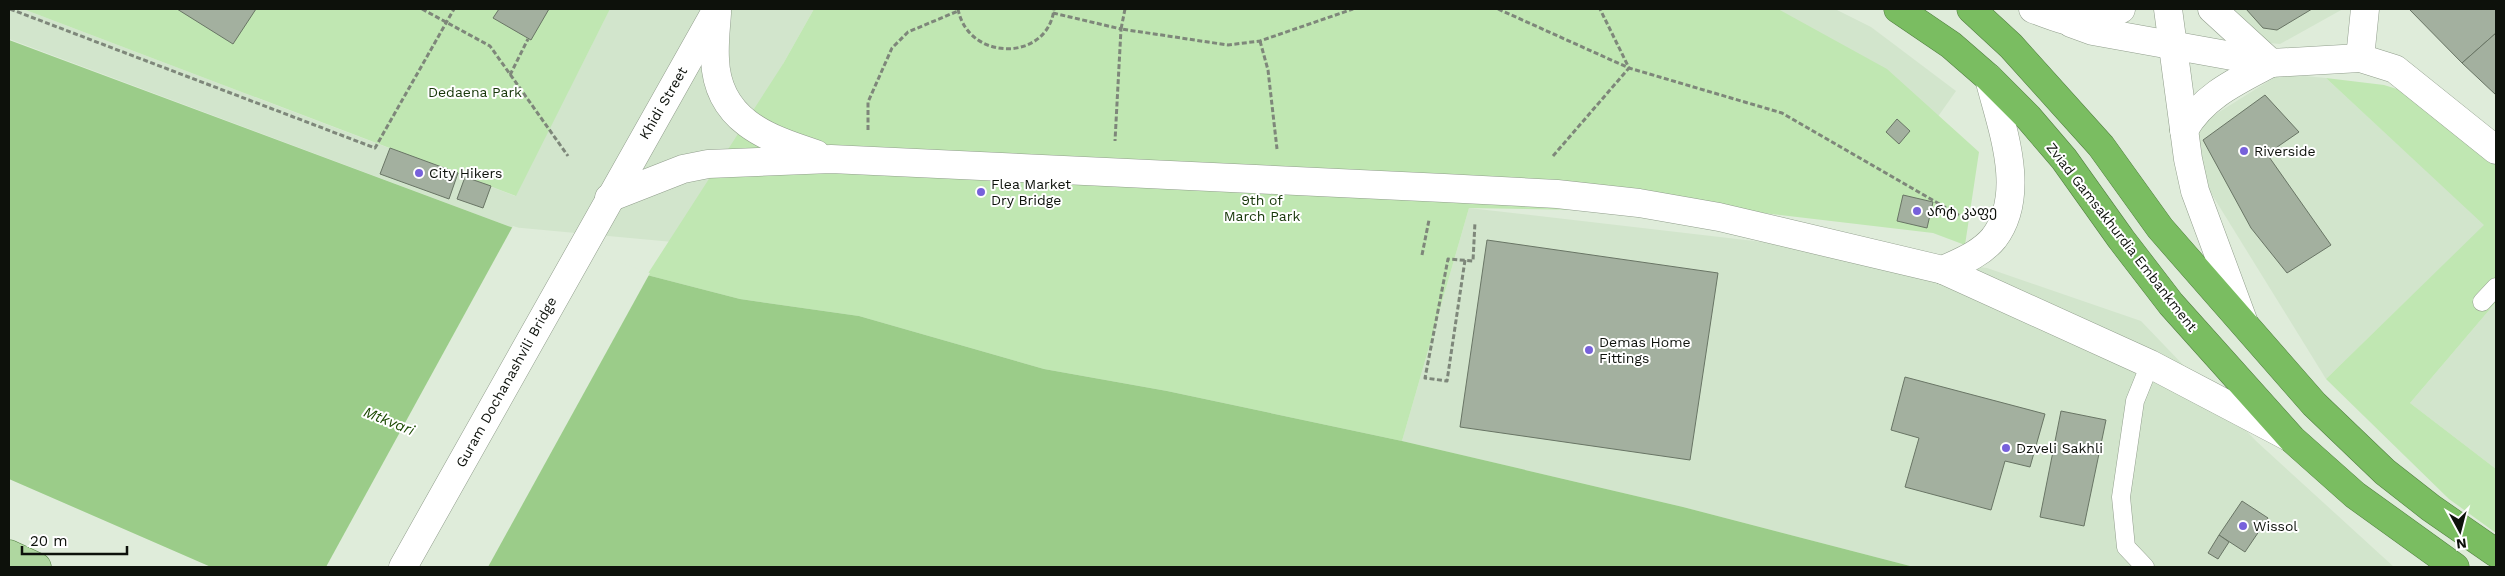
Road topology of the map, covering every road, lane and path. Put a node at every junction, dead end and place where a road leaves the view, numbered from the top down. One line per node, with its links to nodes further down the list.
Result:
1 (10, 9): 18 (path)
2 (422, 9): 18 (path)
3 (454, 9): 18 (path)
4 (717, 9): 36 (street); 37 (street, Khidi Street)
5 (1125, 9): 20 (path)
6 (1353, 9): 22 (path)
7 (1498, 9): 26 (path)
8 (1600, 9): 26 (path)
9 (1898, 9): 28 (highway, Zviad Gamsakhurdia Embankment)
10 (1971, 9): 46 (highway)
11 (2033, 9): 19 (street)
12 (2121, 9): 19 (street)
13 (2168, 9): 23 (street)
14 (2212, 9): 25 (street)
15 (2366, 9): 24 (street)
16 (958, 10): 17 (path); 30 (path)
17 (1053, 11): 20 (path)
18 (446, 22): 27 (path)
19 (2071, 23): 23 (street)
20 (1121, 29): 22 (path); 31 (path)
21 (528, 38): 27 (path)
22 (1260, 41): 32 (path)
23 (2174, 47): 25 (street); 29 (street)
24 (2360, 58): 25 (street); 33 (street)
25 (2271, 64): 29 (street)
26 (1630, 68): 35 (path); 40 (path)
27 (510, 75): 34 (path)
28 (1989, 78): 43 (street); 48 (highway, Zviad Gamsakhurdia Embankment)
29 (2184, 130): 46 (street)
30 (867, 135)
31 (1115, 142)
32 (1277, 150)
33 (2496, 150)
34 (568, 156)
35 (1553, 156)
36 (831, 159): 37 (street); 43 (street)
37 (610, 198): 52 (street, Guram Dochanashvili Bridge)
38 (1475, 219): 42 (path)
39 (1429, 220): 41 (path)
40 (1968, 221)
41 (1422, 255)
42 (1465, 260): 42 (path)
43 (1942, 270): 47 (street)
44 (2496, 288): 45 (lane)
45 (2482, 302)
46 (2245, 324): 49 (highway)
47 (2150, 364): 48 (street); 53 (lane)
48 (2292, 439): 54 (highway, Zviad Gamsakhurdia Embankment)
49 (2496, 553)
50 (9, 554): 51 (main road)
51 (37, 567)
52 (403, 567)
53 (2145, 567)
54 (2455, 567)

